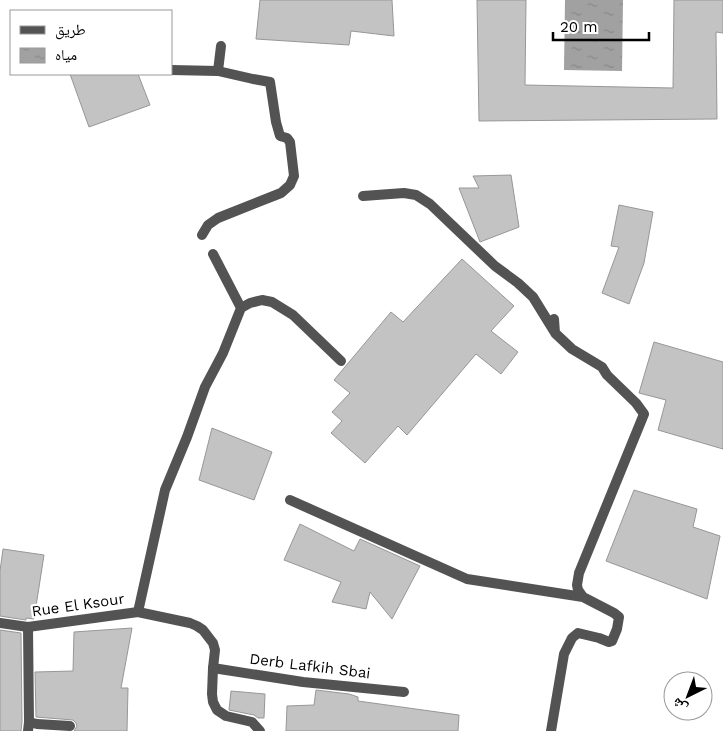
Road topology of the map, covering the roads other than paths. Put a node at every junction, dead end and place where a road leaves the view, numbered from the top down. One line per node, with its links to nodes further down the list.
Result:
1 (220, 46): 3 (street)
2 (172, 70): 3 (street)
3 (218, 71): 5 (street)
4 (363, 196): 9 (street)
5 (202, 235)
6 (213, 254): 7 (street)
7 (241, 308): 10 (street); 13 (street)
8 (554, 319): 9 (street)
9 (555, 333): 12 (street)
10 (341, 361)
11 (290, 500): 12 (street)
12 (582, 597): 21 (street)
13 (138, 612): 15 (street, Rue El Ksour); 16 (street, Rue El Ksour)
14 (0, 623): 15 (street, Rue El Ksour)
15 (28, 627): 19 (street)
16 (213, 668): 17 (street, Derb Lafkih Sbai); 20 (street, Rue El Ksour)
17 (404, 692)
18 (70, 726): 19 (street)
19 (28, 727)
20 (260, 731)
21 (551, 731)

